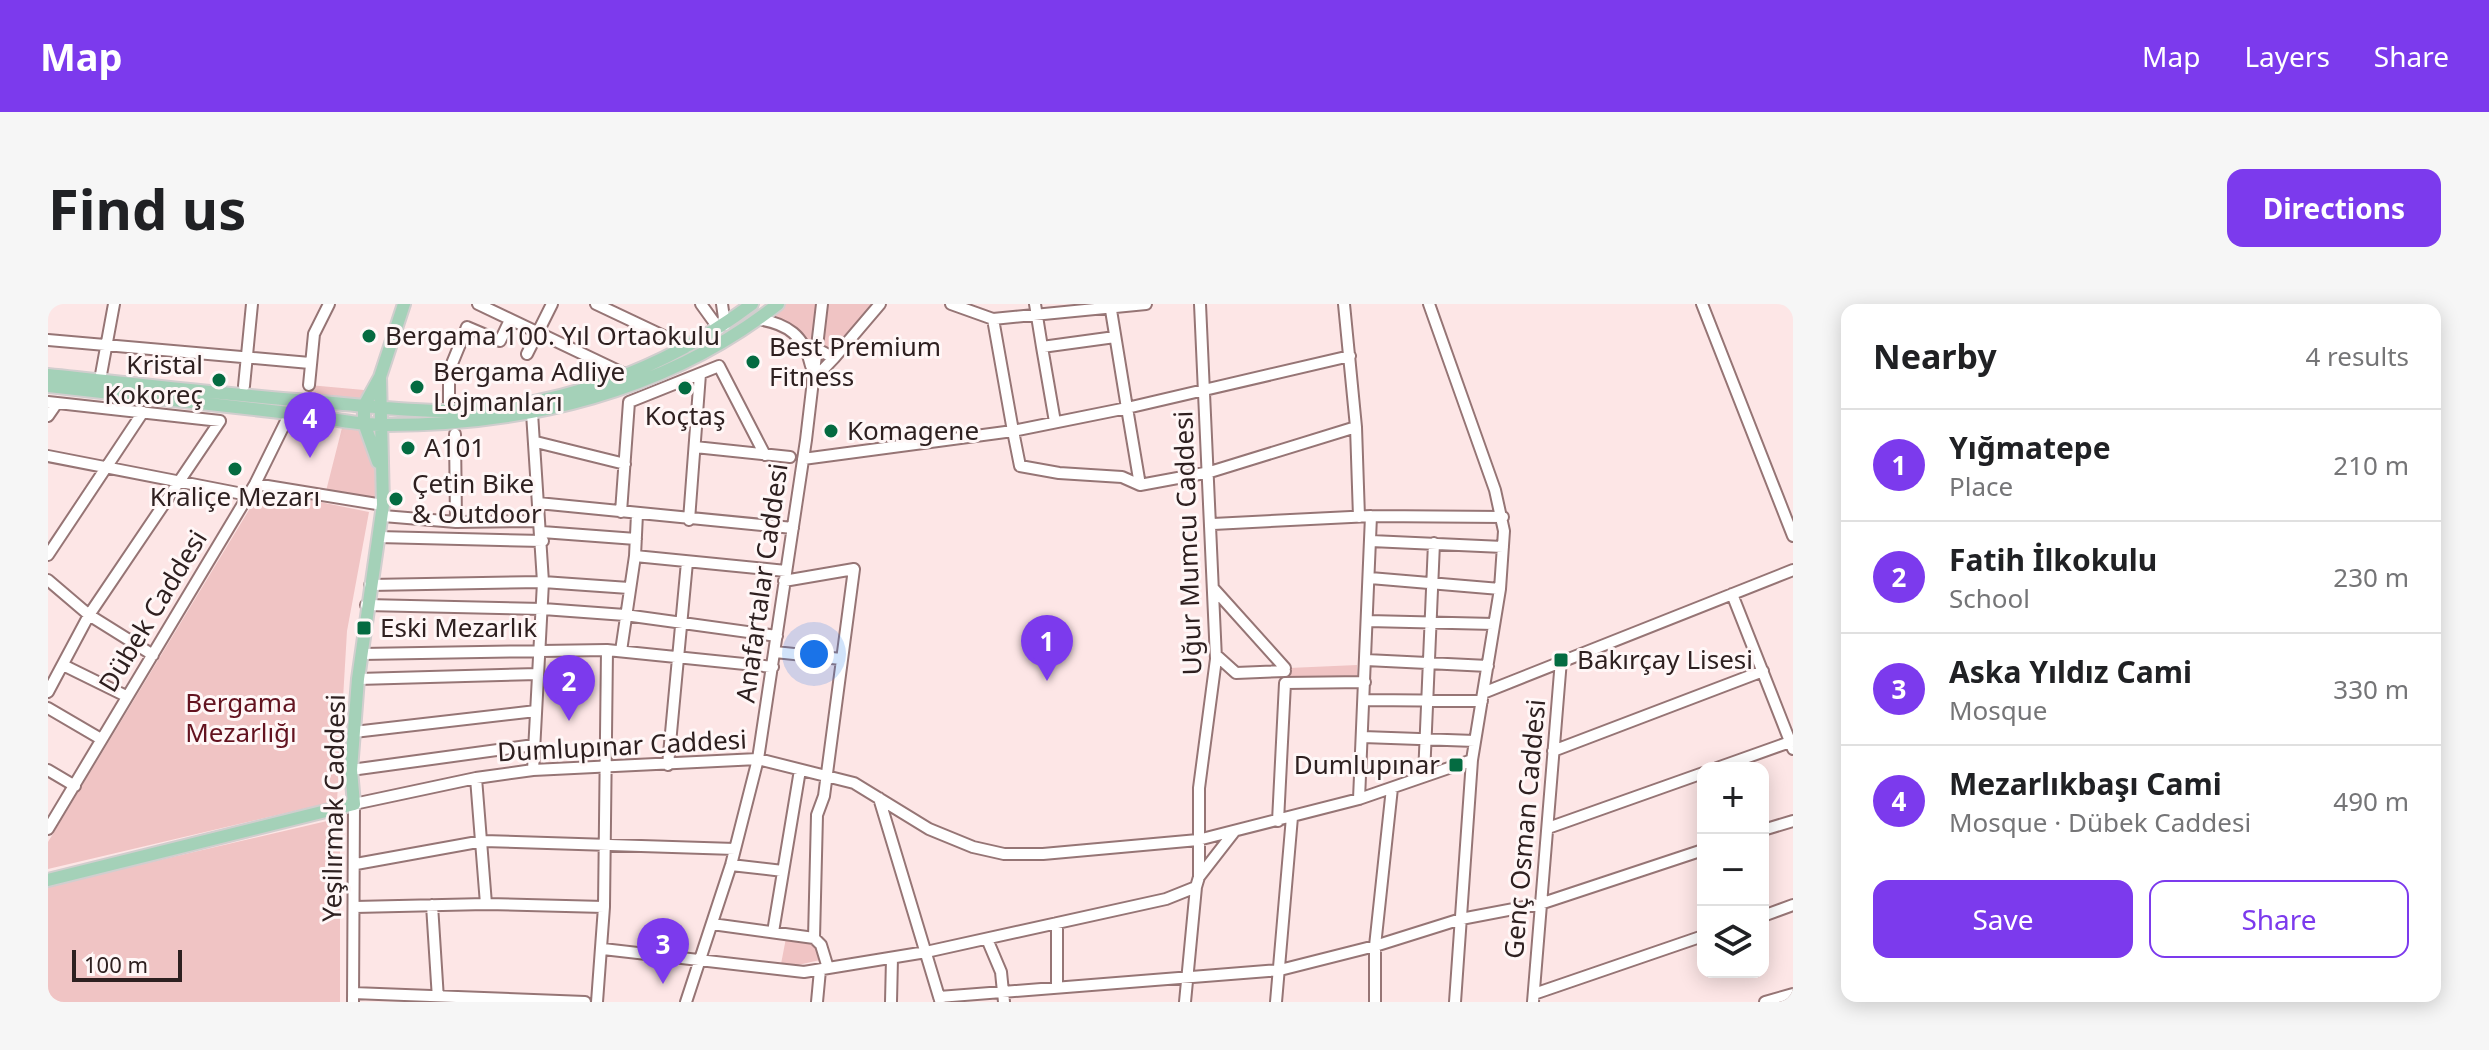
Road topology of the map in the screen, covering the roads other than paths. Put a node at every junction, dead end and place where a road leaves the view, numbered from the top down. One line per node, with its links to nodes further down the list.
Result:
1 (114, 304): 29 (street)
2 (252, 304): 35 (street)
3 (329, 304): 37 (street)
4 (478, 304): 24 (street)
5 (552, 304): 26 (street)
6 (596, 304): 30 (street)
7 (701, 304): 25 (street)
8 (722, 304): 25 (street)
9 (752, 304): 25 (main road)
10 (778, 304): 22 (main road)
11 (822, 304): 32 (street, Anafartalar Caddesi)
12 (880, 304): 36 (street)
13 (951, 304): 23 (street)
14 (1146, 304): 20 (street)
15 (1200, 304): 47 (street, Uğur Mumcu Caddesi)
16 (1344, 304): 34 (street)
17 (1429, 304): 83 (street)
18 (1702, 304): 89 (street)
19 (405, 305): 41 (main road)
20 (1110, 306): 21 (street); 27 (street)
21 (1035, 309): 23 (street); 31 (street)
22 (757, 319): 43 (street); 55 (main road)
23 (993, 319): 61 (street)
24 (510, 320): 26 (street); 49 (street)
25 (722, 327): 30 (main road)
26 (536, 334): 33 (street); 40 (street)
27 (1115, 337): 31 (street); 52 (street)
28 (48, 340): 29 (street)
29 (107, 346): 35 (street); 42 (street)
30 (687, 347): 40 (main road)
31 (1042, 347): 57 (street)
32 (817, 349): 36 (street); 43 (street, Anafartalar Caddesi)
33 (527, 354)
34 (1350, 356): 47 (street); 60 (street)
35 (246, 357): 37 (street); 46 (street)
36 (834, 358): 43 (street)
37 (310, 363): 44 (street)
38 (700, 374): 64 (street); 65 (street); 69 (street)
39 (48, 375): 42 (main road)
40 (627, 375): 51 (main road)
41 (380, 377): 50 (main road); 51 (main road, Yeşilırmak Caddesi)
42 (100, 380): 50 (main road)
43 (813, 380): 68 (street, Anafartalar Caddesi)
44 (309, 385)
45 (48, 386): 54 (main road)
46 (244, 386)
47 (1206, 393): 52 (street); 72 (street, Uğur Mumcu Caddesi)
48 (53, 402): 53 (street); 56 (street)
49 (449, 403)
50 (364, 406): 51 (main road); 58 (main road, Yeşilırmak Caddesi)
51 (382, 407): 59 (main road, Yeşilırmak Caddesi)
52 (1127, 408): 57 (street); 75 (street)
53 (143, 412): 70 (street); 73 (street)
54 (290, 413): 58 (main road); 74 (street, Dübek Caddesi)
55 (532, 413): 59 (main road); 63 (street)
56 (48, 416)
57 (1055, 422): 61 (street)
58 (364, 423): 59 (main road); 71 (main road, Yeşilırmak Caddesi)
59 (382, 425): 71 (main road, Yeşilırmak Caddesi)
60 (1356, 427): 72 (street); 82 (street)
61 (1013, 431): 68 (street); 75 (street)
62 (455, 434): 85 (street)
63 (536, 442): 69 (street); 77 (street)
64 (695, 447): 65 (street); 84 (street)
65 (765, 455): 67 (street)
66 (48, 456): 70 (street)
67 (790, 457)
68 (803, 459): 87 (street, Anafartalar Caddesi)
69 (625, 464): 79 (street)
70 (105, 469): 73 (street); 95 (street)
71 (381, 472): 78 (main road, Yeşilırmak Caddesi)
72 (1210, 472): 75 (street); 86 (street, Uğur Mumcu Caddesi)
73 (179, 483): 76 (street); 111 (street)
74 (255, 484): 76 (street, Dübek Caddesi); 78 (street)
75 (1140, 485)
76 (248, 495): 123 (street, Dübek Caddesi)
77 (538, 503): 79 (street); 88 (street)
78 (383, 510): 85 (street); 90 (main road, Yeşilırmak Caddesi)
79 (621, 512): 80 (street)
80 (637, 514): 84 (street); 91 (street)
81 (1371, 516): 82 (street); 83 (street); 92 (street)
82 (1359, 517): 86 (street)
83 (1503, 517): 94 (street)
84 (689, 520): 87 (street)
85 (456, 522): 88 (street)
86 (1213, 524): 106 (street, Uğur Mumcu Caddesi)
87 (793, 528): 99 (street, Anafartalar Caddesi)
88 (541, 531): 90 (street); 91 (street); 101 (street)
89 (1793, 536)
90 (378, 537): 104 (main road, Yeşilırmak Caddesi)
91 (636, 539): 96 (street)
92 (1371, 541): 93 (street); 100 (street)
93 (1434, 543): 94 (street); 102 (street)
94 (1503, 547): 107 (street)
95 (48, 555)
96 (635, 556): 97 (street); 105 (street)
97 (687, 562): 99 (street); 115 (street)
98 (1793, 570): 108 (street)
99 (785, 576): 117 (street, Anafartalar Caddesi); 126 (street)
100 (1370, 578): 102 (street); 113 (street)
101 (543, 582): 104 (street); 105 (street); 110 (street)
102 (1431, 583): 107 (street); 114 (street)
103 (49, 585): 111 (street)
104 (370, 585): 109 (main road, Yeşilırmak Caddesi)
105 (629, 588): 112 (street)
106 (1214, 589): 124 (street, Uğur Mumcu Caddesi); 133 (street)
107 (1500, 589): 116 (street)
108 (1732, 594): 128 (street); 134 (street)
109 (366, 605): 110 (street); 122 (main road, Yeşilırmak Caddesi)
110 (543, 609): 112 (street); 119 (street)
111 (89, 615): 123 (street); 130 (street)
112 (625, 615): 115 (street); 120 (street)
113 (1368, 621): 114 (street); 127 (street)
114 (1430, 623): 116 (street); 129 (street)
115 (681, 624): 117 (street); 125 (street)
116 (1494, 624): 131 (street)
117 (777, 636): 121 (street, Anafartalar Caddesi)
118 (607, 650): 119 (street); 120 (street); 158 (street)
119 (539, 651): 122 (street); 135 (street)
120 (621, 651): 125 (street)
121 (775, 652): 126 (street); 132 (street, Anafartalar Caddesi)
122 (362, 654): 136 (main road, Yeşilırmak Caddesi)
123 (153, 655): 140 (street, Dübek Caddesi)
124 (1216, 655): 133 (street); 180 (street, Uğur Mumcu Caddesi)
125 (677, 657): 132 (street); 157 (street)
126 (841, 659): 164 (street)
127 (1366, 660): 129 (street); 137 (street)
128 (1561, 660): 141 (street); 153 (street, Genç Osman Caddesi)
129 (1428, 661): 131 (street); 143 (street)
130 (63, 665): 139 (street); 140 (street)
131 (1488, 666): 141 (street)
132 (773, 667): 154 (street, Anafartalar Caddesi)
133 (1285, 668): 138 (street)
134 (1763, 671): 152 (street); 153 (street)
135 (538, 674): 136 (street); 145 (street)
136 (358, 679): 146 (main road, Yeşilırmak Caddesi)
137 (1365, 682): 138 (street); 142 (street)
138 (1285, 683): 174 (street)
139 (48, 692)
140 (126, 696): 148 (street, Dübek Caddesi)
141 (1482, 697): 143 (street); 150 (street)
142 (1364, 700): 143 (street); 147 (street)
143 (1428, 701): 149 (street)
144 (48, 708): 148 (street)
145 (536, 711): 146 (street); 151 (street)
146 (354, 732): 160 (main road, Yeşilırmak Caddesi)
147 (1363, 737): 149 (street); 170 (street)
148 (101, 739): 167 (street, Dübek Caddesi)
149 (1427, 739): 150 (street); 165 (street)
150 (1475, 741): 155 (street)
151 (534, 745): 160 (street); 161 (street)
152 (1792, 746): 156 (street)
153 (1553, 751): 176 (street, Genç Osman Caddesi)
154 (758, 759): 157 (street, Dumlupınar Caddesi); 162 (street, Dumlupınar Caddesi); 183 (street, Anafartalar Caddesi)
155 (1472, 760): 165 (street); 197 (street)
156 (1737, 762)
157 (668, 765): 158 (street, Dumlupınar Caddesi)
158 (604, 766): 161 (street, Dumlupınar Caddesi); 182 (street)
159 (48, 770): 167 (street)
160 (351, 770): 171 (main road, Yeşilırmak Caddesi)
161 (533, 770): 166 (street, Dumlupınar Caddesi)
162 (800, 770): 164 (street, Dumlupınar Caddesi); 187 (street)
163 (1697, 775): 176 (street)
164 (827, 776): 169 (street, Dumlupınar Caddesi); 201 (street)
165 (1424, 776): 168 (street)
166 (476, 778): 171 (street, Dumlupınar Caddesi); 181 (street)
167 (75, 786): 172 (street, Dübek Caddesi)
168 (1392, 788): 170 (street); 204 (street)
169 (879, 798): 180 (street, Dumlupınar Caddesi); 206 (street)
170 (1359, 799): 173 (street)
171 (354, 804): 185 (street, Yeşilırmak Caddesi); 188 (main road, Dumlupınar Caddesi)
172 (52, 812): 178 (street, Dübek Caddesi)
173 (1292, 817): 174 (street); 210 (street)
174 (1278, 821): 179 (street)
175 (1793, 821): 177 (street)
176 (1548, 828): 191 (street, Genç Osman Caddesi)
177 (1769, 828)
178 (48, 829)
179 (1236, 831): 180 (street, Dumlupınar Caddesi); 189 (street)
180 (1198, 840): 189 (street, Uğur Mumcu Caddesi)
181 (483, 841): 182 (street); 185 (street); 190 (street)
182 (605, 842): 183 (street); 195 (street)
183 (735, 849): 186 (street, Anafartalar Caddesi)
184 (1697, 852): 191 (street)
185 (356, 864): 194 (street, Yeşilırmak Caddesi)
186 (731, 865): 187 (street); 199 (street, Anafartalar Caddesi)
187 (783, 871): 200 (street)
188 (48, 880)
189 (1197, 882): 198 (street); 211 (street, Uğur Mumcu Caddesi)
190 (486, 904): 192 (street); 195 (street)
191 (1540, 904): 197 (street); 216 (street, Genç Osman Caddesi)
192 (432, 905): 194 (street); 217 (street)
193 (1793, 905): 196 (street)
194 (355, 907): 215 (street, Yeşilırmak Caddesi)
195 (604, 907): 205 (street)
196 (1769, 914)
197 (1461, 919): 204 (street); 227 (street)
198 (1057, 923): 203 (street); 212 (street)
199 (712, 924): 200 (street); 208 (street, Anafartalar Caddesi)
200 (773, 932): 201 (street)
201 (814, 938): 209 (street)
202 (1697, 938): 216 (street)
203 (987, 939): 206 (street); 214 (street)
204 (1375, 946): 210 (street); 226 (street)
205 (603, 949): 208 (street); 220 (street)
206 (926, 952): 207 (street); 218 (street)
207 (892, 958): 209 (street); 223 (street)
208 (700, 959): 209 (street); 221 (street, Anafartalar Caddesi)
209 (824, 969): 222 (street)
210 (1280, 970): 211 (street); 225 (street)
211 (1189, 976): 212 (street); 224 (street, Uğur Mumcu Caddesi)
212 (1057, 987): 214 (street)
213 (1793, 994): 228 (street)
214 (1003, 997): 218 (street)
215 (353, 998): 217 (street)
216 (1534, 998)
217 (438, 999): 219 (street)
218 (940, 999)
219 (585, 1002)
220 (597, 1002)
221 (686, 1002)
222 (817, 1002)
223 (891, 1002)
224 (1185, 1002)
225 (1276, 1002)
226 (1375, 1002)
227 (1455, 1002)
228 (1765, 1002)

